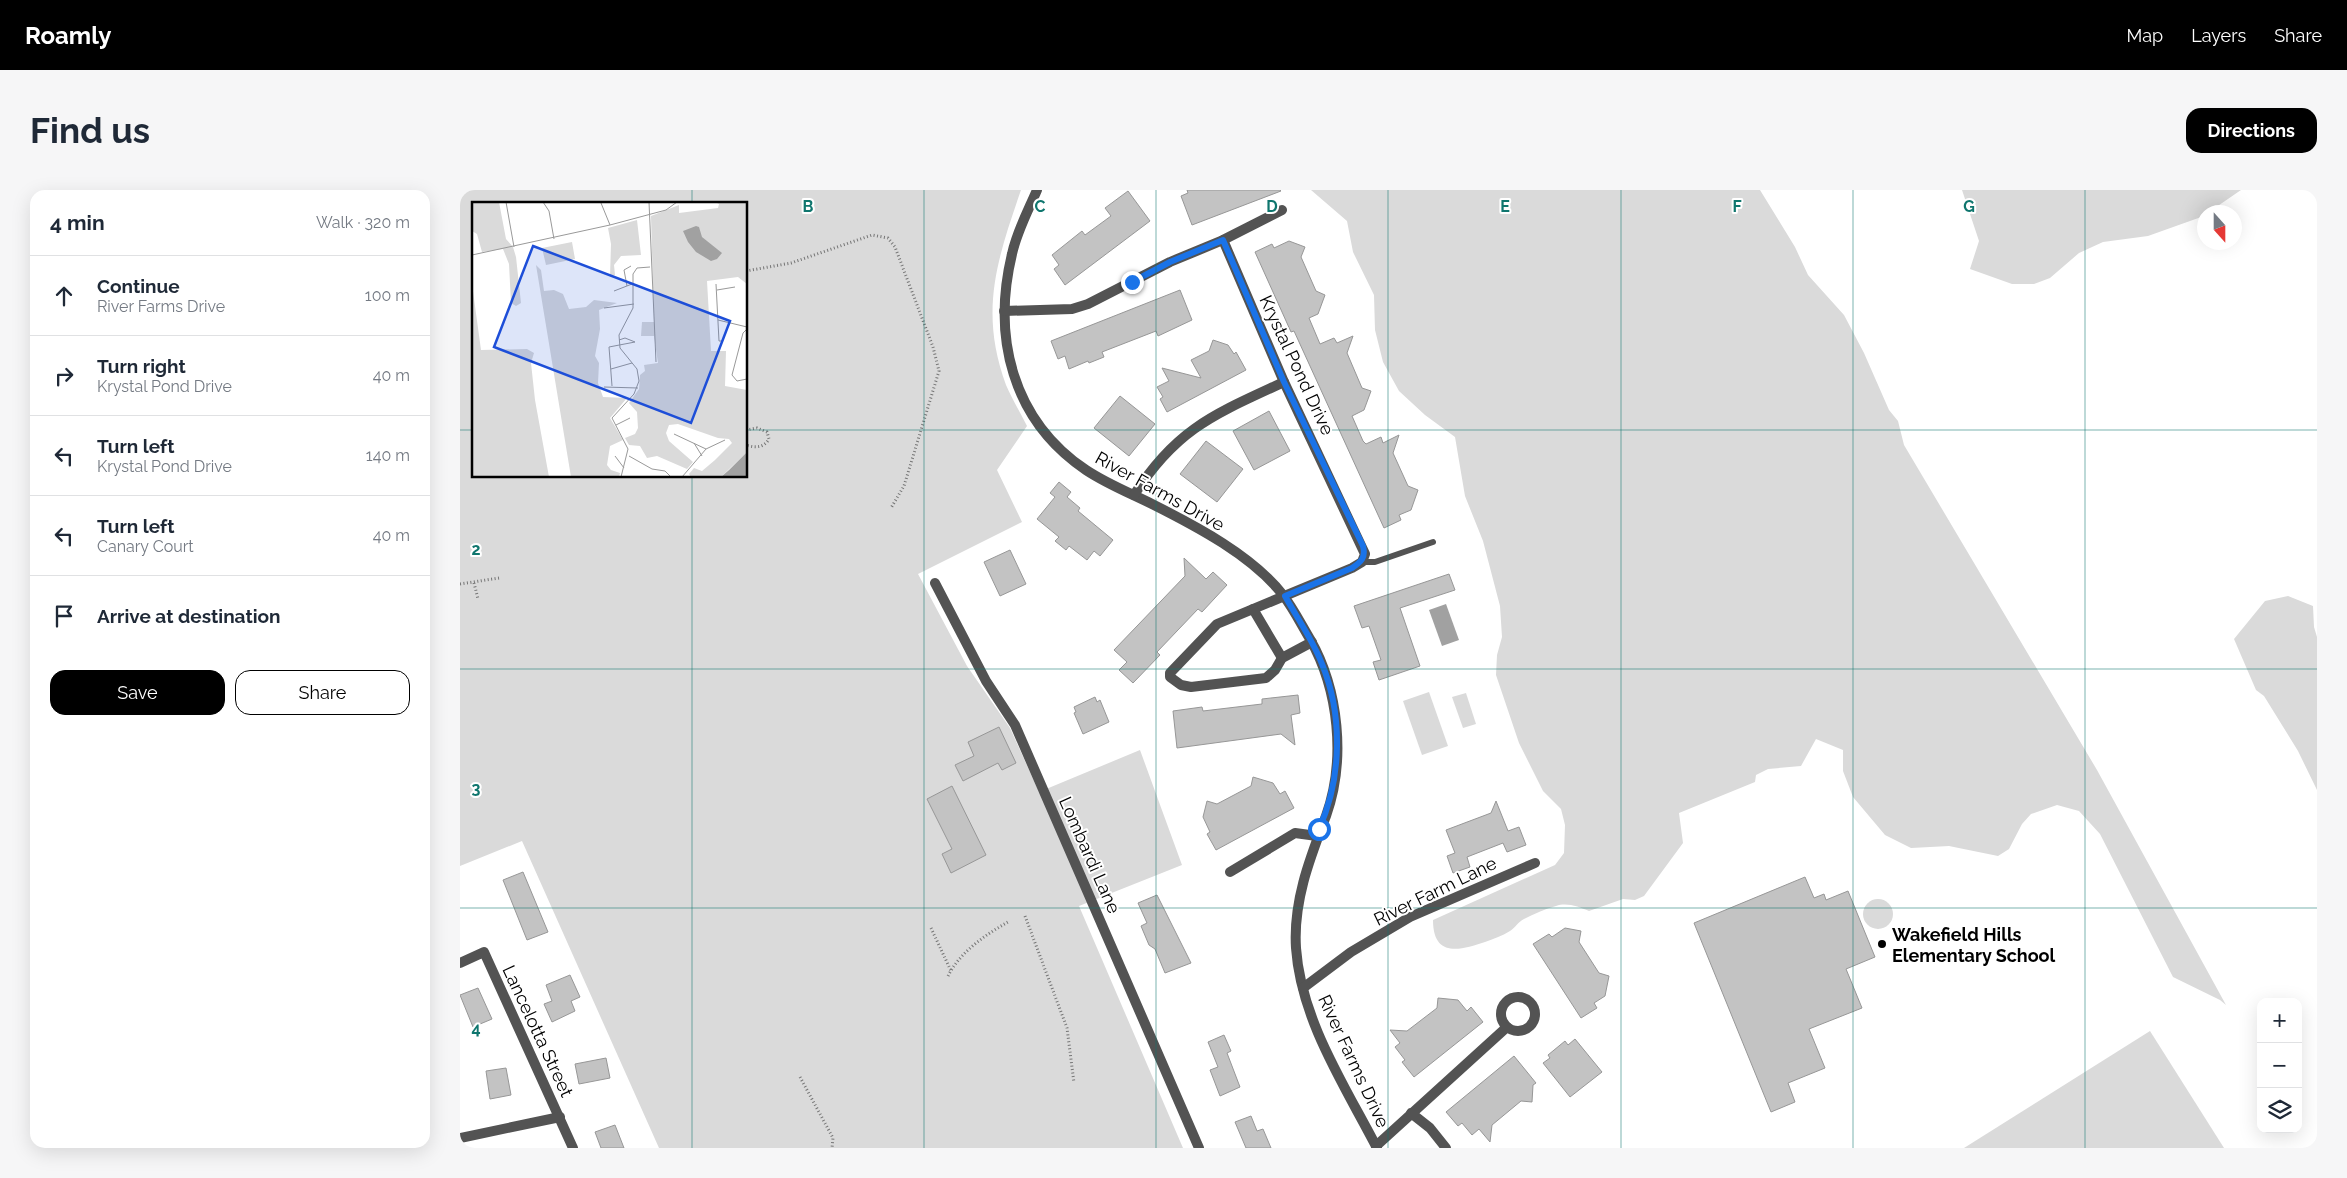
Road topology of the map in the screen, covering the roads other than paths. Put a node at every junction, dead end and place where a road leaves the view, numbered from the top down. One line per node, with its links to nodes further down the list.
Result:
1 (1037, 190): 4 (street, River Farms Drive)
2 (1282, 210): 3 (street)
3 (1223, 240): 4 (street); 5 (street, Krystal Pond Drive)
4 (1004, 311): 6 (street, River Farms Drive)
5 (1284, 382): 6 (street); 8 (street, Krystal Pond Drive)
6 (1134, 495): 10 (street, River Farms Drive)
7 (1433, 542): 8 (lane)
8 (1362, 562): 10 (street)
9 (935, 583): 25 (street, Lombardi Lane)
10 (1285, 596): 11 (street); 12 (street, River Farms Drive)
11 (1253, 609): 13 (street); 13 (street)
12 (1312, 642): 13 (street); 14 (street, River Farms Drive)
13 (1282, 658)
14 (1317, 836): 16 (street); 18 (street, River Farms Drive)
15 (1535, 863): 18 (street, River Farm Lane)
16 (1230, 872)
17 (460, 963): 21 (street, Lancelotta Street)
18 (1303, 988): 23 (street, River Farms Drive)
19 (1506, 1027): 20 (street)
20 (1411, 1113): 23 (street); 26 (street)
21 (560, 1117): 22 (street); 24 (street, Lancelotta Street)
22 (460, 1138)
23 (1376, 1147)
24 (573, 1148)
25 (1199, 1148)
26 (1446, 1148)

